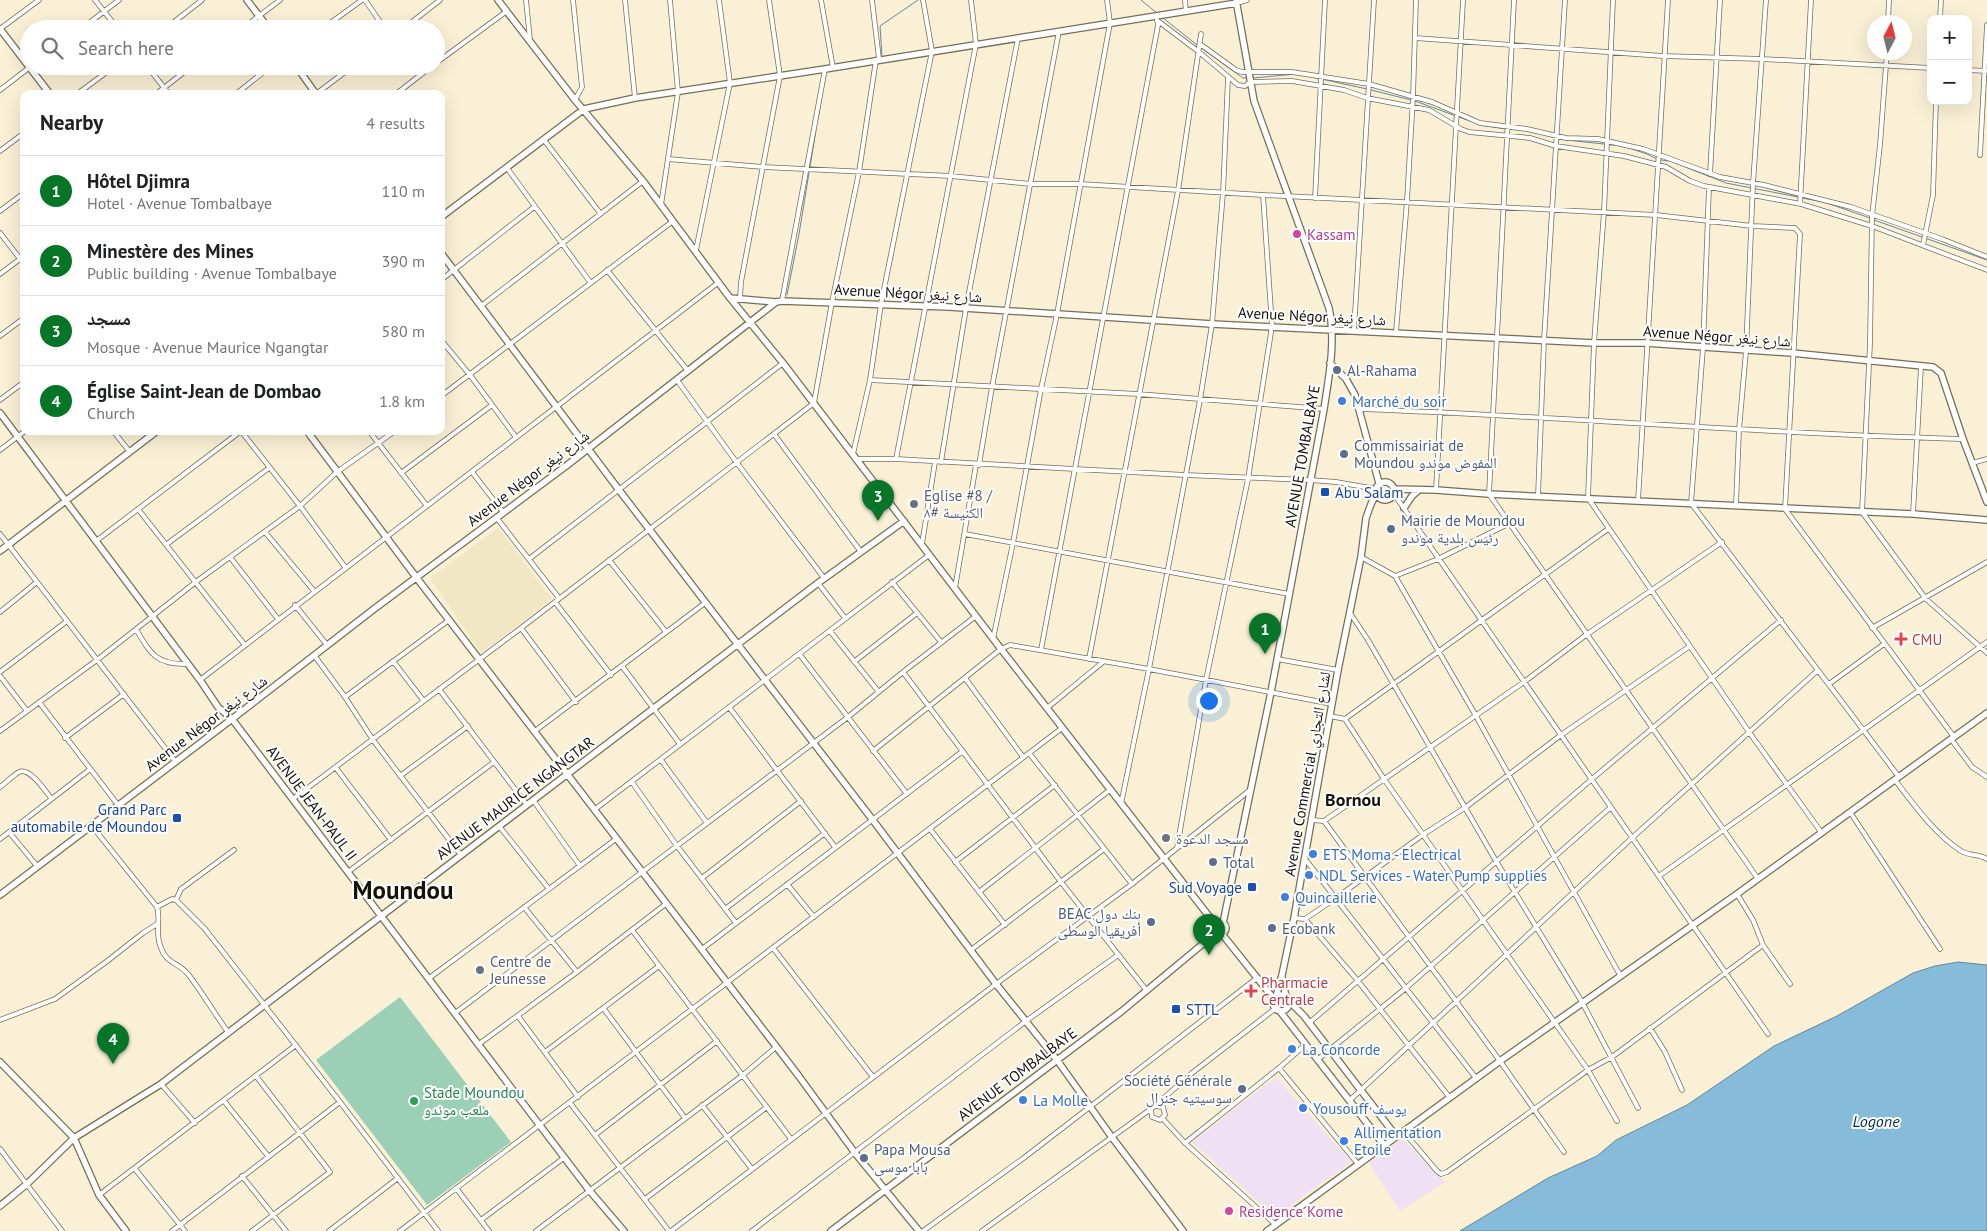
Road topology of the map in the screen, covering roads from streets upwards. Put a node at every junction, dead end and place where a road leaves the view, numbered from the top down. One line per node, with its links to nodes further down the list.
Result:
1 (95, 0): 38 (street)
2 (119, 0): 38 (street)
3 (202, 0): 46 (street)
4 (247, 0): 40 (street)
5 (280, 0): 40 (street)
6 (363, 0): 49 (street); 50 (street)
7 (440, 0): 51 (street)
8 (498, 0): 37 (street)
9 (526, 0): 59 (street)
10 (573, 0): 111 (street)
11 (625, 0): 110 (street)
12 (670, 0): 107 (street)
13 (719, 0): 96 (street)
14 (769, 0): 92 (street)
15 (822, 0): 77 (street)
16 (872, 0): 73 (street)
17 (923, 0): 65 (street)
18 (971, 0): 62 (street)
19 (1106, 0): 52 (street)
20 (1185, 0): 39 (street)
21 (1247, 0): 36 (street)
22 (1325, 0): 94 (street)
23 (1374, 0): 97 (street)
24 (1416, 0): 58 (street)
25 (1463, 0): 60 (street)
26 (1514, 0): 63 (street)
27 (1565, 0): 64 (street)
28 (1613, 0): 66 (street)
29 (1668, 0): 70 (street)
30 (1720, 0): 71 (street)
31 (1766, 0): 72 (street)
32 (1812, 0): 75 (street)
33 (1889, 0): 41 (street)
34 (1941, 0): 42 (street)
35 (37, 1): 54 (street)
36 (1236, 1): 39 (street); 82 (street, AVENUE TOMBALBAYE)
37 (507, 11): 59 (street); 69 (street)
38 (104, 12): 44 (street); 45 (street)
39 (1186, 12): 43 (street)
40 (259, 15): 47 (street); 48 (street)
41 (1888, 15)
42 (1940, 15)
43 (1156, 18): 52 (street); 67 (street); 142 (street)
44 (93, 20)
45 (111, 20)
46 (176, 20)
47 (253, 20)
48 (263, 20)
49 (335, 20)
50 (377, 20)
51 (414, 20)
52 (1110, 23): 55 (street); 141 (street)
53 (1987, 24): 81 (street)
54 (0, 29): 68 (street)
55 (1059, 31): 57 (street); 140 (street)
56 (1201, 34): 61 (street)
57 (1018, 38): 62 (street); 137 (street)
58 (1415, 38): 60 (street); 109 (street)
59 (530, 40): 111 (street)
60 (1460, 41): 63 (street); 115 (street)
61 (1200, 43): 67 (street); 82 (street)
62 (976, 44): 65 (street); 136 (street)
63 (1511, 45): 64 (street); 117 (street)
64 (1561, 48): 66 (street); 119 (street)
65 (932, 51): 73 (street); 134 (street)
66 (1611, 51): 70 (street); 122 (street)
67 (1199, 52): 93 (street); 144 (street)
68 (20, 54)
69 (445, 56)
70 (1663, 56): 71 (street); 128 (street)
71 (1716, 57): 72 (street); 135 (street)
72 (1762, 59): 75 (street); 139 (street)
73 (878, 60): 77 (street); 133 (street)
74 (1886, 60): 76 (street)
75 (1807, 61): 76 (street); 147 (street)
76 (1886, 66): 78 (street); 165 (street)
77 (833, 68): 79 (street)
78 (1927, 68)
79 (825, 69): 92 (street); 132 (street)
80 (1972, 70): 81 (street)
81 (1986, 71): 126 (street)
82 (1248, 73): 94 (street); 95 (street, AVENUE TOMBALBAYE)
83 (20, 75): 99 (street)
84 (36, 75): 100 (street)
85 (103, 75): 101 (street)
86 (155, 75): 98 (street)
87 (181, 75): 98 (street)
88 (260, 75): 103 (street)
89 (302, 75): 104 (street)
90 (341, 75): 105 (street)
91 (421, 75): 106 (street)
92 (780, 76): 96 (street); 130 (street)
93 (1228, 78): 95 (street); 145 (street)
94 (1321, 81): 95 (street); 97 (street); 108 (street); 151 (street)
95 (1250, 82): 150 (street, AVENUE TOMBALBAYE)
96 (730, 83): 107 (street); 129 (street)
97 (1369, 85): 108 (street); 109 (street)
98 (164, 88): 102 (street)
99 (0, 90)
100 (47, 90)
101 (82, 90)
102 (161, 90)
103 (241, 90)
104 (313, 90)
105 (321, 90)
106 (401, 90)
107 (678, 92): 110 (street); 127 (street)
108 (1367, 96): 112 (street); 152 (street)
109 (1413, 96): 112 (street); 115 (street)
110 (635, 98): 114 (street)
111 (575, 100): 114 (street)
112 (1413, 104): 116 (street); 153 (street)
113 (1936, 105): 171 (street)
114 (584, 109): 121 (street); 138 (street)
115 (1456, 113): 116 (street); 117 (street)
116 (1456, 126): 118 (street); 155 (street)
117 (1508, 127): 118 (street); 119 (street)
118 (1508, 135): 123 (street); 157 (street)
119 (1556, 135): 122 (street); 123 (street)
120 (20, 136): 124 (street)
121 (544, 140): 131 (street); 162 (street)
122 (1607, 140): 125 (street); 128 (street)
123 (1556, 145): 125 (street); 159 (street)
124 (0, 151)
125 (1607, 151): 128 (street); 161 (street)
126 (1980, 155)
127 (668, 159): 129 (street); 154 (street)
128 (1659, 160): 135 (street); 143 (street); 164 (street)
129 (714, 163): 130 (street); 174 (street)
130 (763, 167): 132 (street); 187 (street)
131 (507, 168): 158 (street); 163 (street)
132 (808, 169): 133 (street); 188 (street)
133 (859, 172): 134 (street); 189 (street)
134 (908, 174): 136 (street); 190 (street)
135 (1710, 174): 139 (street)
136 (951, 176): 137 (street); 192 (street)
137 (991, 180): 140 (street); 193 (street)
138 (643, 181): 154 (street); 162 (street)
139 (1754, 183): 146 (street); 147 (street)
140 (1031, 184): 141 (street); 194 (street)
141 (1080, 184): 142 (street); 195 (street)
142 (1128, 187): 144 (street); 196 (street)
143 (1709, 187): 146 (street); 167 (street)
144 (1178, 191): 145 (street); 197 (street)
145 (1223, 193): 148 (street); 200 (street)
146 (1754, 194): 156 (street); 169 (street)
147 (1801, 194): 156 (street); 165 (street)
148 (1262, 195): 150 (street); 201 (street)
149 (20, 196): 160 (street)
150 (1288, 197): 151 (street); 202 (street, AVENUE TOMBALBAYE)
151 (1316, 198): 152 (street)
152 (1361, 200): 153 (street); 203 (street)
153 (1407, 201): 155 (street); 205 (street)
154 (661, 204): 166 (street)
155 (1452, 204): 157 (street); 206 (street)
156 (1800, 204): 168 (street)
157 (1504, 206): 159 (street); 208 (street)
158 (534, 207): 172 (street); 179 (street)
159 (1551, 210): 161 (street); 209 (street)
160 (0, 211)
161 (1604, 212): 164 (street); 210 (street)
162 (600, 213): 172 (street)
163 (445, 214)
164 (1656, 215): 167 (street); 211 (street)
165 (1873, 215): 168 (street); 171 (street)
166 (673, 220): 174 (street); 180 (street)
167 (1709, 221): 169 (street); 214 (street)
168 (1872, 224): 173 (street); 217 (street)
169 (1752, 226): 215 (street); 216 (street)
170 (0, 233): 175 (street)
171 (1926, 234): 173 (street); 177 (street)
172 (560, 244): 184 (street); 191 (street)
173 (1923, 245): 181 (street)
174 (696, 250): 185 (street)
175 (20, 255)
176 (445, 258): 179 (street)
177 (1987, 258)
178 (20, 259): 182 (street)
179 (454, 270): 183 (street); 191 (street)
180 (607, 270): 184 (street); 204 (street)
181 (1987, 270)
182 (0, 274)
183 (445, 277)
184 (590, 282): 212 (street)
185 (718, 282): 186 (street); 204 (street)
186 (730, 298): 187 (street); 199 (street)
187 (740, 298): 188 (street)
188 (779, 301): 189 (street, Avenue Négor شارع نيغر); 199 (street, Avenue Négor شارع نيغر)
189 (832, 302): 190 (street, Avenue Négor شارع نيغر); 235 (street)
190 (881, 304): 192 (street, Avenue Négor شارع نيغر); 224 (street)
191 (481, 306): 212 (street)
192 (926, 306): 193 (street, Avenue Négor شارع نيغر); 225 (street)
193 (966, 308): 194 (street, Avenue Négor شارع نيغر); 227 (street)
194 (1006, 311): 195 (street, Avenue Négor شارع نيغر); 228 (street)
195 (1057, 314): 196 (street, Avenue Négor شارع نيغر); 229 (street)
196 (1104, 316): 197 (street, Avenue Négor شارع نيغر); 230 (street)
197 (1155, 319): 200 (street, Avenue Négor شارع نيغر); 232 (street)
198 (20, 321): 207 (street)
199 (751, 323): 218 (street); 221 (street, Avenue Négor شارع نيغر)
200 (1212, 324): 201 (street, Avenue Négor شارع نيغر); 234 (street)
201 (1272, 326): 202 (street, Avenue Négor شارع نيغر); 236 (street)
202 (1332, 329): 203 (street, Avenue Négor شارع نيغر); 219 (street, AVENUE TOMBALBAYE)
203 (1354, 330): 205 (street, Avenue Négor شارع نيغر)
204 (656, 331): 221 (street); 238 (street)
205 (1396, 332): 206 (street, Avenue Négor شارع نيغر)
206 (1445, 335): 208 (street, Avenue Négor شارع نيغر); 241 (street)
207 (0, 336)
208 (1496, 338): 209 (street, Avenue Négor شارع نيغر); 243 (street)
209 (1544, 340): 210 (street, Avenue Négor شارع نيغر); 244 (street)
210 (1594, 343): 211 (street, Avenue Négor شارع نيغر); 245 (street)
211 (1646, 343): 214 (street, Avenue Négor شارع نيغر); 247 (street)
212 (509, 344): 222 (street); 238 (street)
213 (445, 345): 222 (street)
214 (1703, 348): 215 (street, Avenue Négor شارع نيغر); 248 (street)
215 (1746, 351): 216 (street, Avenue Négor شارع نيغر); 249 (street)
216 (1792, 354): 217 (street, Avenue Négor شارع نيغر); 250 (street)
217 (1868, 362): 220 (street, Avenue Négor شارع نيغر); 260 (street)
218 (783, 363): 235 (street); 246 (street)
219 (1330, 363): 239 (street, AVENUE TOMBALBAYE); 240 (street)
220 (1921, 366): 263 (street); 264 (street, Avenue Négor شارع نيغر)
221 (688, 371): 223 (street, Avenue Négor شارع نيغر)
222 (470, 375): 231 (street); 237 (street)
223 (677, 380): 246 (street); 266 (street, Avenue Négor شارع نيغر)
224 (870, 380): 225 (street); 269 (street)
225 (911, 384): 227 (street); 270 (street)
226 (20, 385): 233 (street)
227 (953, 385): 228 (street); 273 (street)
228 (992, 387): 229 (street); 276 (street)
229 (1041, 389): 230 (street); 277 (street)
230 (1090, 391): 232 (street); 279 (street)
231 (445, 393)
232 (1138, 394): 234 (street); 283 (street)
233 (0, 400)
234 (1200, 400): 236 (street); 284 (street)
235 (814, 403): 252 (street); 269 (street)
236 (1260, 403): 239 (street); 285 (street)
237 (492, 405): 261 (street); 281 (street)
238 (558, 407): 261 (street); 266 (street)
239 (1324, 409): 286 (street, AVENUE TOMBALBAYE)
240 (1360, 409): 241 (street); 287 (street)
241 (1440, 412): 243 (street); 290 (street)
242 (0, 413): 262 (street, AVENUE JEAN-PAUL II)
243 (1492, 414): 244 (street); 292 (street)
244 (1540, 418): 245 (street); 293 (street)
245 (1590, 420): 247 (street); 294 (street)
246 (708, 423): 274 (street); 288 (street)
247 (1642, 423): 248 (street); 296 (street)
248 (1696, 427): 249 (street); 298 (street)
249 (1739, 430): 250 (street); 299 (street)
250 (1788, 431): 260 (street); 303 (street)
251 (20, 434): 262 (street)
252 (774, 434): 274 (street); 325 (street)
253 (116, 435): 268 (street)
254 (152, 435): 268 (street)
255 (236, 435): 304 (street)
256 (244, 435): 278 (street)
257 (310, 435): 280 (street)
258 (372, 435): 265 (street)
259 (390, 435): 265 (street)
260 (1866, 435): 263 (street); 306 (street)
261 (515, 436): 282 (street)
262 (17, 437): 267 (street); 295 (street, AVENUE JEAN-PAUL II)
263 (1918, 438): 264 (street); 307 (street)
264 (1963, 439): 275 (street)
265 (378, 444): 280 (street); 281 (street)
266 (588, 449): 288 (street); 305 (street, Avenue Négor شارع نيغر)
267 (0, 450)
268 (130, 452): 295 (street)
269 (854, 456): 270 (street); 310 (street)
270 (896, 459): 272 (street)
271 (1987, 459): 275 (street)
272 (936, 462): 273 (street); 323 (street)
273 (941, 462): 276 (street)
274 (737, 463): 312 (street); 340 (street)
275 (1972, 463): 297 (street)
276 (978, 465): 277 (street); 316 (street)
277 (1027, 467): 279 (street); 320 (street)
278 (269, 468): 300 (street); 322 (street)
279 (1075, 470): 283 (street); 326 (street)
280 (337, 472): 300 (street); 317 (street)
281 (401, 472): 301 (street)
282 (472, 472): 301 (street); 305 (street)
283 (1125, 472): 284 (street); 333 (street)
284 (1185, 476): 285 (street); 336 (street)
285 (1248, 479): 286 (street); 345 (street)
286 (1310, 480): 287 (street); 349 (street, AVENUE TOMBALBAYE)
287 (1377, 489): 291 (street); 291 (street); 328 (street, Avenue Commercial لشارع التجاري)
288 (619, 490): 312 (street); 330 (street)
289 (1419, 490): 290 (street); 291 (street); 302 (street)
290 (1436, 490): 292 (street)
291 (1394, 492): 302 (street)
292 (1489, 494): 293 (street); 311 (street)
293 (1538, 496): 294 (street)
294 (1588, 498): 296 (street); 313 (street)
295 (66, 501): 318 (street, AVENUE JEAN-PAUL II); 321 (street)
296 (1638, 501): 298 (street)
297 (1987, 502)
298 (1691, 503): 299 (street); 319 (street)
299 (1736, 505): 303 (street)
300 (300, 506): 314 (street); 335 (street)
301 (427, 506): 317 (street)
302 (1404, 508): 331 (street)
303 (1784, 509): 306 (street); 367 (street)
304 (138, 510): 318 (street); 322 (street)
305 (504, 512): 308 (street, Avenue Négor شارع نيغر)
306 (1862, 512): 307 (street); 351 (street)
307 (1913, 514): 309 (street)
308 (496, 517): 330 (street); 339 (street, Avenue Négor شارع نيغر)
309 (1987, 520)
310 (904, 521): 323 (street); 325 (street, AVENUE MAURICE NGANGTAR)
311 (1510, 523): 331 (street); 337 (street)
312 (650, 529): 332 (street); 353 (street)
313 (1608, 529): 337 (street); 348 (street)
314 (266, 532): 329 (street); 347 (street)
315 (0, 534): 321 (street)
316 (965, 534): 320 (street); 346 (street)
317 (385, 537): 335 (street); 339 (street)
318 (96, 541): 358 (street, AVENUE JEAN-PAUL II)
319 (1722, 542): 348 (street); 364 (street)
320 (1013, 543): 326 (street); 372 (street)
321 (8, 544): 324 (street); 342 (street)
322 (167, 544): 341 (street)
323 (922, 544): 327 (street)
324 (0, 551)
325 (861, 552): 340 (street, AVENUE MAURICE NGANGTAR)
326 (1060, 552): 333 (street); 382 (street)
327 (929, 555): 343 (street); 346 (street)
328 (1361, 557): 338 (street); 357 (street, Avenue Commercial لشارع التجاري)
329 (230, 558): 341 (street); 361 (street)
330 (529, 559): 350 (street)
331 (1438, 559): 338 (street); 363 (street)
332 (610, 560): 350 (street); 370 (street)
333 (1107, 561): 336 (street); 388 (street)
334 (1987, 562): 351 (street)
335 (345, 567): 347 (street)
336 (1167, 572): 345 (street); 396 (street)
337 (1545, 574): 363 (street); 371 (street)
338 (1395, 576): 383 (street)
339 (416, 577): 362 (street); 378 (street, Avenue Négor شارع نيغر)
340 (824, 578): 344 (street, AVENUE MAURICE NGANGTAR)
341 (197, 581): 358 (street); 375 (street)
342 (37, 582): 355 (street); 365 (street)
343 (892, 582): 356 (street); 360 (street)
344 (818, 583): 360 (street); 377 (street, AVENUE MAURICE NGANGTAR)
345 (1226, 583): 349 (street); 406 (street)
346 (955, 588): 359 (street)
347 (314, 591): 354 (street)
348 (1650, 591): 371 (street); 379 (street)
349 (1289, 594): 389 (street, AVENUE TOMBALBAYE)
350 (559, 598): 352 (street)
351 (1926, 599): 367 (street); 380 (street)
352 (555, 602): 366 (street); 401 (street)
353 (705, 603): 370 (street); 377 (street)
354 (295, 605): 361 (street); 378 (street)
355 (0, 612)
356 (917, 613): 373 (street); 392 (street)
357 (1350, 613): 397 (street, Avenue Commercial لشارع التجاري); 408 (street)
358 (152, 616): 368 (street); 394 (street, AVENUE JEAN-PAUL II)
359 (976, 616): 372 (street); 373 (street)
360 (845, 618): 369 (street)
361 (278, 619): 375 (street)
362 (449, 620): 387 (street); 391 (street)
363 (1481, 620): 383 (street); 407 (street)
364 (1781, 620): 398 (street); 402 (street)
365 (68, 621): 390 (street); 400 (street)
366 (522, 628): 387 (street); 419 (street)
367 (1872, 628): 376 (street)
368 (136, 629): 390 (street); 394 (street)
369 (830, 631): 386 (street); 392 (street)
370 (666, 632): 395 (street)
371 (1586, 635): 407 (street); 413 (street)
372 (993, 639): 381 (street)
373 (941, 642): 399 (street)
374 (1987, 642): 380 (street)
375 (244, 644): 404 (street)
376 (1884, 644): 409 (street); 411 (street)
377 (738, 645): 405 (street); 423 (street, AVENUE MAURICE NGANGTAR)
378 (327, 646): 385 (street, Avenue Négor شارع نيغر)
379 (1690, 646): 402 (street); 413 (street)
380 (1980, 646): 384 (street); 411 (street)
381 (1001, 649): 382 (street); 403 (street); 424 (street)
382 (1041, 650): 388 (street)
383 (1438, 652): 408 (street); 428 (street)
384 (1987, 653)
385 (314, 655): 416 (street); 430 (street, Avenue Négor شارع نيغر)
386 (800, 655): 405 (street); 429 (street)
387 (480, 658): 410 (street); 437 (street)
388 (1089, 659): 393 (street)
389 (1277, 659): 397 (street); 414 (street, AVENUE TOMBALBAYE)
390 (97, 660): 415 (street); 418 (street)
391 (393, 661): 416 (street); 417 (street)
392 (855, 661): 412 (street)
393 (1102, 662): 396 (street); 424 (street)
394 (188, 664): 404 (street, AVENUE JEAN-PAUL II)
395 (622, 666): 401 (street); 423 (street)
396 (1149, 668): 406 (street); 476 (street)
397 (1338, 670): 420 (street, Avenue Commercial لشارع التجاري)
398 (1818, 671): 409 (street); 438 (street)
399 (903, 672): 412 (street); 421 (street)
400 (0, 674): 425 (street)
401 (611, 675): 419 (street)
402 (1712, 676): 434 (street); 438 (street)
403 (964, 678): 421 (street); 449 (street)
404 (200, 680): 430 (street, AVENUE JEAN-PAUL II)
405 (764, 680): 422 (street); 443 (street)
406 (1206, 680): 414 (street); 506 (street)
407 (1524, 682): 428 (street); 439 (street)
408 (1393, 683): 431 (street); 445 (street)
409 (1828, 684): 435 (street)
410 (439, 689): 417 (street); 432 (street)
411 (1919, 690): 435 (street); 441 (street)
412 (878, 691): 429 (street)
413 (1625, 691): 434 (street); 439 (street)
414 (1271, 692): 420 (street); 470 (street, AVENUE TOMBALBAYE)
415 (124, 694): 440 (street); 451 (street)
416 (345, 697): 442 (street)
417 (423, 700): 442 (street)
418 (39, 702): 425 (street); 440 (street)
419 (576, 702): 437 (street)
420 (1332, 704): 427 (street, Avenue Commercial لشارع التجاري)
421 (928, 706): 446 (street); 447 (street)
422 (729, 707): 444 (street); 454 (street)
423 (652, 708): 444 (street); 456 (street, AVENUE MAURICE NGANGTAR)
424 (1047, 708): 433 (street)
425 (27, 711): 436 (street)
426 (1987, 713): 441 (street)
427 (1330, 716): 431 (street); 487 (street, Avenue Commercial لشارع التجاري)
428 (1476, 716): 445 (street); 457 (street)
429 (848, 717): 443 (street); 446 (street)
430 (232, 719): 451 (street, Avenue Négor شارع نيغر); 473 (street, AVENUE JEAN-PAUL II)
431 (1345, 719): 461 (street)
432 (468, 726): 452 (street); 458 (street)
433 (1062, 728): 448 (street); 469 (street)
434 (1652, 728): 462 (street); 467 (street)
435 (1863, 730): 460 (street); 465 (street)
436 (0, 731)
437 (535, 731): 456 (street)
438 (1749, 732): 465 (street); 467 (street)
439 (1561, 735): 457 (street); 462 (street)
440 (65, 738): 455 (street)
441 (1952, 738): 459 (street); 460 (street)
442 (373, 740): 453 (street); 458 (street)
443 (813, 742): 454 (street); 486 (street)
444 (680, 744): 450 (street)
445 (1431, 746): 461 (street); 479 (street)
446 (873, 751): 471 (street)
447 (963, 751): 464 (street); 471 (street)
448 (1029, 753): 449 (street); 466 (street)
449 (1023, 757): 464 (street)
450 (661, 760): 463 (street); 489 (street)
451 (174, 761): 478 (street, Avenue Négor شارع نيغر)
452 (494, 762): 477 (street); 482 (street)
453 (336, 768): 473 (street); 502 (street)
454 (777, 769): 475 (street); 489 (street)
455 (89, 770): 472 (street); 478 (street)
456 (568, 775): 474 (street, AVENUE MAURICE NGANGTAR); 481 (street)
457 (1509, 775): 479 (street); 492 (street)
458 (400, 776): 482 (street)
459 (1987, 777)
460 (1897, 778): 483 (street); 513 (street)
461 (1384, 779): 488 (street); 498 (street)
462 (1592, 779): 480 (street); 492 (street)
463 (632, 782): 481 (street); 503 (street)
464 (988, 784): 485 (street); 493 (street)
465 (1787, 784): 494 (street); 496 (street)
466 (1055, 785): 484 (street); 485 (street)
467 (1691, 786): 494 (street); 499 (street)
468 (0, 787): 472 (street)
469 (1111, 789): 476 (street); 484 (street)
470 (1250, 789): 506 (street); 550 (street, AVENUE TOMBALBAYE)
471 (907, 794): 486 (street)
472 (51, 798): 495 (street)
473 (293, 799): 520 (street, AVENUE JEAN-PAUL II)
474 (533, 800): 477 (street, AVENUE MAURICE NGANGTAR); 518 (street)
475 (802, 801): 497 (street); 523 (street)
476 (1121, 804): 514 (street)
477 (527, 805): 491 (street, AVENUE MAURICE NGANGTAR)
478 (118, 806): 490 (street, Avenue Négor شارع نيغر)
479 (1466, 807): 498 (street); 515 (street)
480 (1611, 807): 499 (street); 511 (street)
481 (594, 810): 501 (street)
482 (428, 812): 502 (street); 510 (street)
483 (1850, 812): 496 (street); 561 (street)
484 (1077, 815): 504 (street); 508 (street)
485 (1013, 817): 504 (street); 516 (street)
486 (872, 819): 505 (street); 509 (street)
487 (1311, 820): 488 (street); 512 (street, Avenue Commercial لشارع التجاري)
488 (1324, 821): 522 (street)
489 (707, 823): 503 (street)
490 (91, 825): 517 (street, Avenue Négor شارع نيغر); 538 (street)
491 (499, 826): 510 (street, AVENUE MAURICE NGANGTAR); 528 (street)
492 (1537, 826): 511 (street); 515 (street)
493 (930, 829): 509 (street); 516 (street)
494 (1723, 830): 521 (street); 524 (street)
495 (9, 832): 500 (street); 517 (street)
496 (1821, 832): 524 (street)
497 (825, 834): 505 (street); 540 (street)
498 (1424, 834): 522 (street); 529 (street)
499 (1633, 837): 521 (street); 532 (street)
500 (0, 838)
501 (616, 839): 518 (street); 519 (street)
502 (391, 840): 520 (street)
503 (677, 846): 519 (street); 523 (street)
504 (1035, 847): 525 (street); 530 (street)
505 (835, 848): 526 (street)
506 (1177, 848): 514 (street)
507 (234, 850): 536 (street)
508 (1104, 850): 525 (street); 527 (street)
509 (897, 853): 543 (street); 562 (street)
510 (461, 855): 542 (street, AVENUE MAURICE NGANGTAR)
511 (1554, 856): 531 (street); 532 (street)
512 (1304, 858): 535 (street); 544 (street, Avenue Commercial لشارع التجاري)
513 (1987, 859)
514 (1164, 860): 527 (street); 549 (street)
515 (1496, 861): 529 (street); 531 (street)
516 (955, 862): 530 (street)
517 (37, 866): 534 (street, Avenue Négor شارع نيغر)
518 (580, 866): 528 (street)
519 (641, 871): 537 (street); 557 (street)
520 (348, 872): 542 (street, AVENUE JEAN-PAUL II)
521 (1659, 876): 551 (street)
522 (1364, 877): 535 (street); 556 (street)
523 (702, 878): 540 (street)
524 (1758, 879): 533 (street)
525 (1061, 882): 541 (street); 552 (street)
526 (788, 884): 543 (street); 547 (street)
527 (1132, 884): 541 (street)
528 (549, 889): 539 (street)
529 (1463, 891): 546 (street); 556 (street)
530 (979, 892): 552 (street)
531 (1515, 892): 546 (street); 553 (street)
532 (1574, 892): 553 (street); 571 (street)
533 (1737, 894): 551 (street); 558 (street)
534 (0, 895)
535 (1336, 898): 545 (street); 565 (street)
536 (176, 900): 538 (street); 584 (street)
537 (667, 903): 554 (street); 560 (street)
538 (157, 907): 548 (street)
539 (524, 907): 557 (street); 573 (street)
540 (726, 908): 547 (street)
541 (1089, 916): 563 (street); 576 (street)
542 (380, 917): 573 (street, AVENUE JEAN-PAUL II); 584 (street, AVENUE MAURICE NGANGTAR)
543 (814, 917): 559 (street)
544 (1294, 918): 545 (street); 570 (street, Avenue Commercial لشارع التجاري)
545 (1305, 919): 574 (street)
546 (1483, 920): 564 (street); 567 (street)
547 (736, 922): 560 (street)
548 (157, 924): 591 (street); 597 (street)
549 (1215, 924): 550 (street); 555 (street)
550 (1223, 924): 555 (street)
551 (1693, 924): 569 (street); 571 (street)
552 (1005, 925): 562 (street)
553 (1537, 927): 564 (street); 583 (street)
554 (632, 930): 566 (street); 568 (street)
555 (1219, 933): 572 (street); 579 (street, AVENUE TOMBALBAYE)
556 (1409, 937): 565 (street); 567 (street)
557 (551, 940): 568 (street); 589 (street)
558 (1763, 945): 569 (street); 577 (street)
559 (773, 948): 575 (street); 617 (street)
560 (702, 949): 575 (street)
561 (1940, 949)
562 (971, 950): 576 (street)
563 (1118, 955): 579 (street); 592 (street)
564 (1507, 955): 582 (street); 594 (street)
565 (1384, 958): 574 (street); 578 (street)
566 (659, 966): 585 (street); 586 (street)
567 (1430, 967): 578 (street); 582 (street)
568 (577, 972): 590 (street)
569 (1725, 973): 596 (street); 598 (street)
570 (1282, 975): 580 (street, Avenue Commercial لشارع التجاري); 581 (street)
571 (1620, 975): 583 (street)
572 (1257, 978): 580 (street); 632 (street)
573 (428, 979): 589 (street, AVENUE JEAN-PAUL II)
574 (1358, 981): 588 (street); 595 (street)
575 (728, 983): 585 (street); 604 (street)
576 (996, 984): 592 (street); 617 (street)
577 (1790, 984)
578 (1406, 988): 588 (street); 593 (street)
579 (1147, 991): 609 (street, AVENUE TOMBALBAYE)
580 (1275, 998): 581 (street); 587 (street)
581 (1287, 998): 587 (street); 595 (street)
582 (1456, 1002): 593 (street); 611 (street)
583 (1582, 1002): 594 (street); 608 (street)
584 (264, 1004): 597 (street, AVENUE MAURICE NGANGTAR); 602 (street)
585 (693, 1008): 599 (street); 607 (street)
586 (604, 1009): 606 (street); 607 (street)
587 (1277, 1009): 603 (street); 630 (street)
588 (1379, 1010): 601 (street); 605 (street)
589 (455, 1013): 600 (street, AVENUE JEAN-PAUL II)
590 (518, 1016): 600 (street); 606 (street)
591 (0, 1020)
592 (1026, 1021): 609 (street); 654 (street)
593 (1433, 1022): 601 (street); 618 (street)
594 (1555, 1022): 611 (street); 614 (street)
595 (1309, 1023): 605 (street)
596 (1650, 1028): 608 (street); 622 (street)
597 (228, 1032): 619 (street, AVENUE MAURICE NGANGTAR)
598 (1768, 1034)
599 (716, 1041): 615 (street); 620 (street)
600 (479, 1044): 641 (street, AVENUE JEAN-PAUL II)
601 (1408, 1044): 621 (street); 624 (street)
602 (296, 1045): 616 (street); 627 (street)
603 (1306, 1045): 610 (street); 613 (street)
604 (776, 1047): 615 (street); 636 (street)
605 (1330, 1050): 610 (street); 621 (street)
606 (545, 1052): 623 (street)
607 (637, 1052): 620 (street); 623 (street)
608 (1612, 1056): 614 (street); 633 (street)
609 (1057, 1060): 632 (street); 666 (street, AVENUE TOMBALBAYE)
610 (1317, 1060): 626 (street)
611 (1500, 1061): 618 (street); 634 (street)
612 (0, 1062): 648 (street)
613 (1279, 1068): 650 (street); 657 (street)
614 (1588, 1070): 634 (street); 639 (street)
615 (743, 1075): 629 (street); 631 (street)
616 (256, 1076): 625 (street); 643 (street)
617 (873, 1077): 636 (street)
618 (1476, 1078): 624 (street)
619 (161, 1084): 640 (street); 648 (street, AVENUE MAURICE NGANGTAR)
620 (660, 1084): 637 (street); 644 (street)
621 (1360, 1089): 626 (street); 646 (street)
622 (1682, 1090)
623 (578, 1097): 628 (street)
624 (1450, 1098): 642 (street)
625 (224, 1101): 640 (street); 655 (street)
626 (1349, 1101): 651 (street)
627 (340, 1102): 643 (street); 662 (street)
628 (570, 1103): 641 (street); 644 (street)
629 (702, 1105): 637 (street); 647 (street)
630 (1156, 1105): 635 (street); 638 (street)
631 (767, 1107): 647 (street); 649 (street)
632 (1090, 1107): 645 (street); 691 (street)
633 (1638, 1108)
634 (1533, 1109): 642 (street); 653 (street)
635 (1151, 1110): 638 (street); 645 (street)
636 (826, 1113): 649 (street); 654 (street)
637 (686, 1118): 658 (street)
638 (1162, 1119): 650 (street)
639 (1617, 1121)
640 (194, 1123): 659 (street)
641 (541, 1125): 656 (street, AVENUE JEAN-PAUL II); 664 (street)
642 (1403, 1131): 646 (street)
643 (300, 1132): 655 (street); 671 (street)
644 (595, 1135): 658 (street)
645 (1111, 1136): 692 (street); 693 (street)
646 (1396, 1136): 651 (street)
647 (726, 1137): 660 (street); 668 (street)
648 (74, 1138): 663 (street, AVENUE MAURICE NGANGTAR); 667 (street)
649 (791, 1139): 660 (street)
650 (1185, 1143): 674 (street)
651 (1384, 1145): 657 (street)
652 (0, 1149): 663 (street)
653 (1564, 1152)
654 (855, 1153): 666 (street); 688 (street)
655 (268, 1156): 661 (street)
656 (565, 1157): 665 (street, AVENUE JEAN-PAUL II); 672 (street)
657 (1358, 1164): 674 (street)
658 (620, 1167): 665 (street); 668 (street)
659 (135, 1169): 667 (street); 673 (street)
660 (752, 1169): 687 (street)
661 (242, 1176): 671 (street); 673 (street)
662 (398, 1178): 670 (street); 681 (street)
663 (27, 1184): 669 (street, AVENUE MAURICE NGANGTAR); 675 (street)
664 (456, 1188): 670 (street); 672 (street)
665 (590, 1190): 685 (street); 686 (street, AVENUE JEAN-PAUL II)
666 (884, 1190): 689 (street, AVENUE TOMBALBAYE); 690 (street)
667 (98, 1195): 676 (street)
668 (645, 1199): 687 (street)
669 (0, 1206)
670 (424, 1213): 682 (street); 683 (street)
671 (273, 1215): 679 (street); 680 (street)
672 (481, 1220): 684 (street)
673 (180, 1225): 677 (street); 678 (street)
674 (1276, 1225): 694 (street)
675 (62, 1231)
676 (126, 1231)
677 (172, 1231)
678 (185, 1231)
679 (252, 1231)
680 (286, 1231)
681 (329, 1231)
682 (400, 1231)
683 (438, 1231)
684 (489, 1231)
685 (536, 1231)
686 (624, 1231)
687 (670, 1231)
688 (752, 1231)
689 (831, 1231)
690 (919, 1231)
691 (923, 1231)
692 (982, 1231)
693 (1183, 1231)
694 (1267, 1231)

